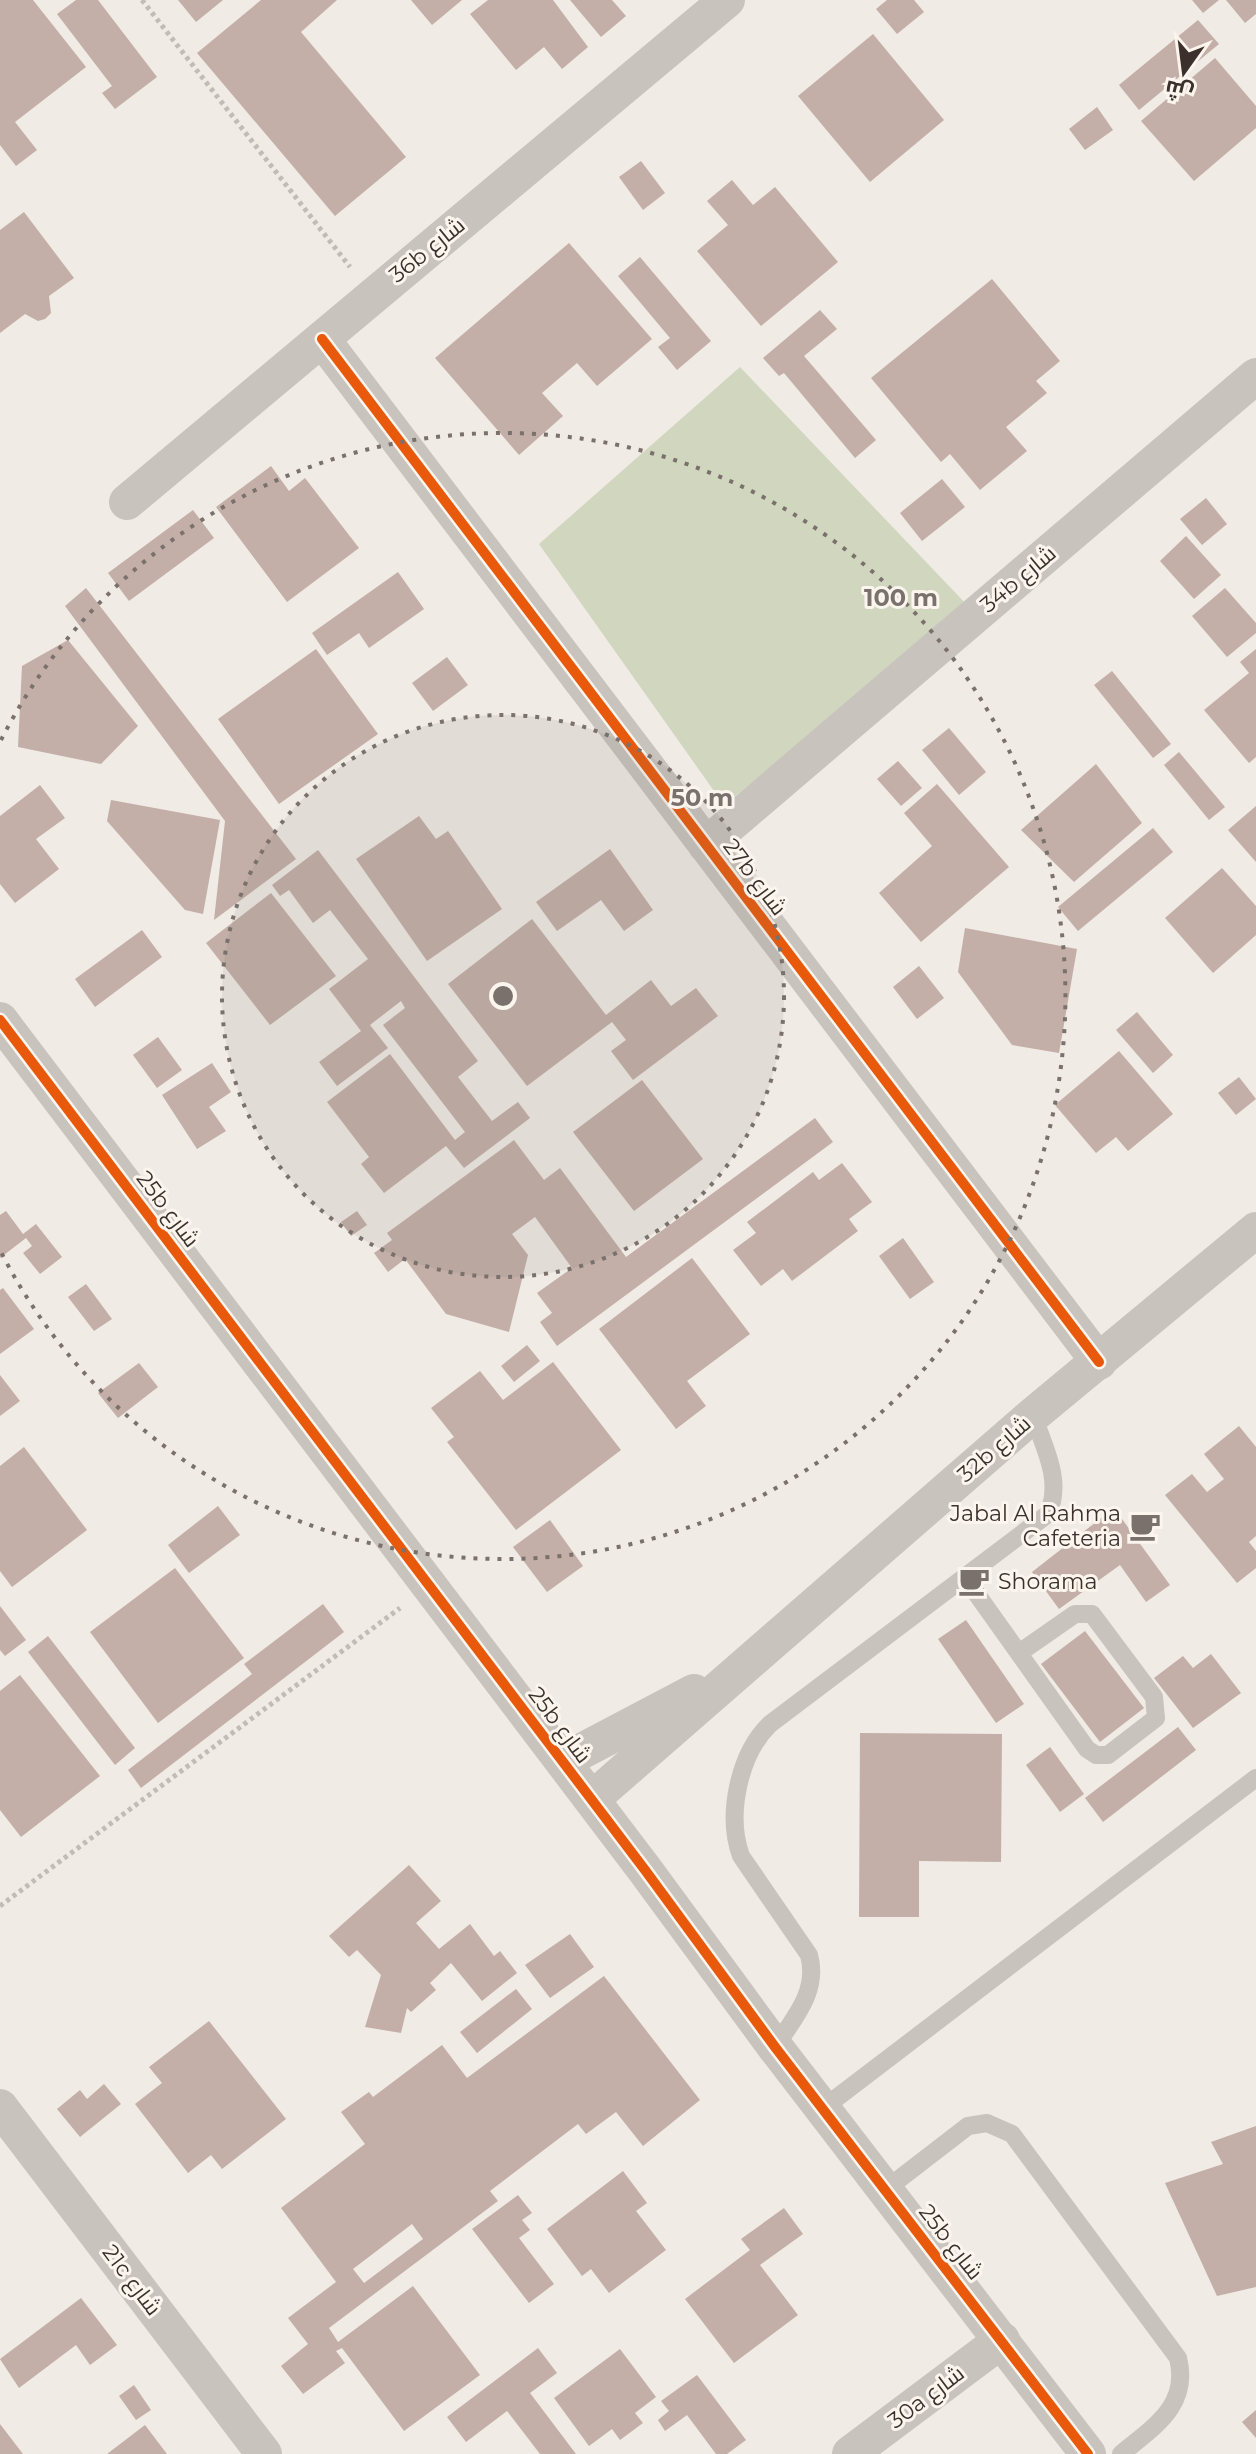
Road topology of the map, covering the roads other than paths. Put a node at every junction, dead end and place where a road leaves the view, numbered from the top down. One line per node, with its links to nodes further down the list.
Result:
1 (727, 0): 2 (street, 36b شارع)
2 (322, 339): 4 (street, 36b شارع); 5 (street, 27b شارع)
3 (1256, 376): 5 (street, 34b شارع)
4 (127, 502)
5 (706, 845): 8 (street, 27b شارع)
6 (0, 1020): 13 (street, 25b شارع)
7 (1256, 1230): 8 (street, 32b شارع)
8 (1099, 1362): 9 (street, 32b شارع)
9 (1033, 1415): 10 (lane); 12 (street, 32b شارع)
10 (966, 1579): 11 (lane); 16 (lane)
11 (1019, 1653): 11 (lane)
12 (736, 1673): 13 (street, 32b شارع); 15 (street, 32b شارع)
13 (563, 1761): 15 (street, 25b شارع)
14 (1256, 1778): 18 (lane)
15 (592, 1799): 16 (street, 25b شارع)
16 (775, 2047): 18 (street, 25b شارع)
17 (0, 2107): 21 (street, 21c شارع)
18 (822, 2109): 19 (street, 25b شارع)
19 (885, 2190): 20 (street, 25b شارع); 24 (lane)
20 (1002, 2340): 22 (street, 30a شارع); 23 (street, 25b شارع)
21 (264, 2454)
22 (850, 2454)
23 (1088, 2454)
24 (1121, 2454)

